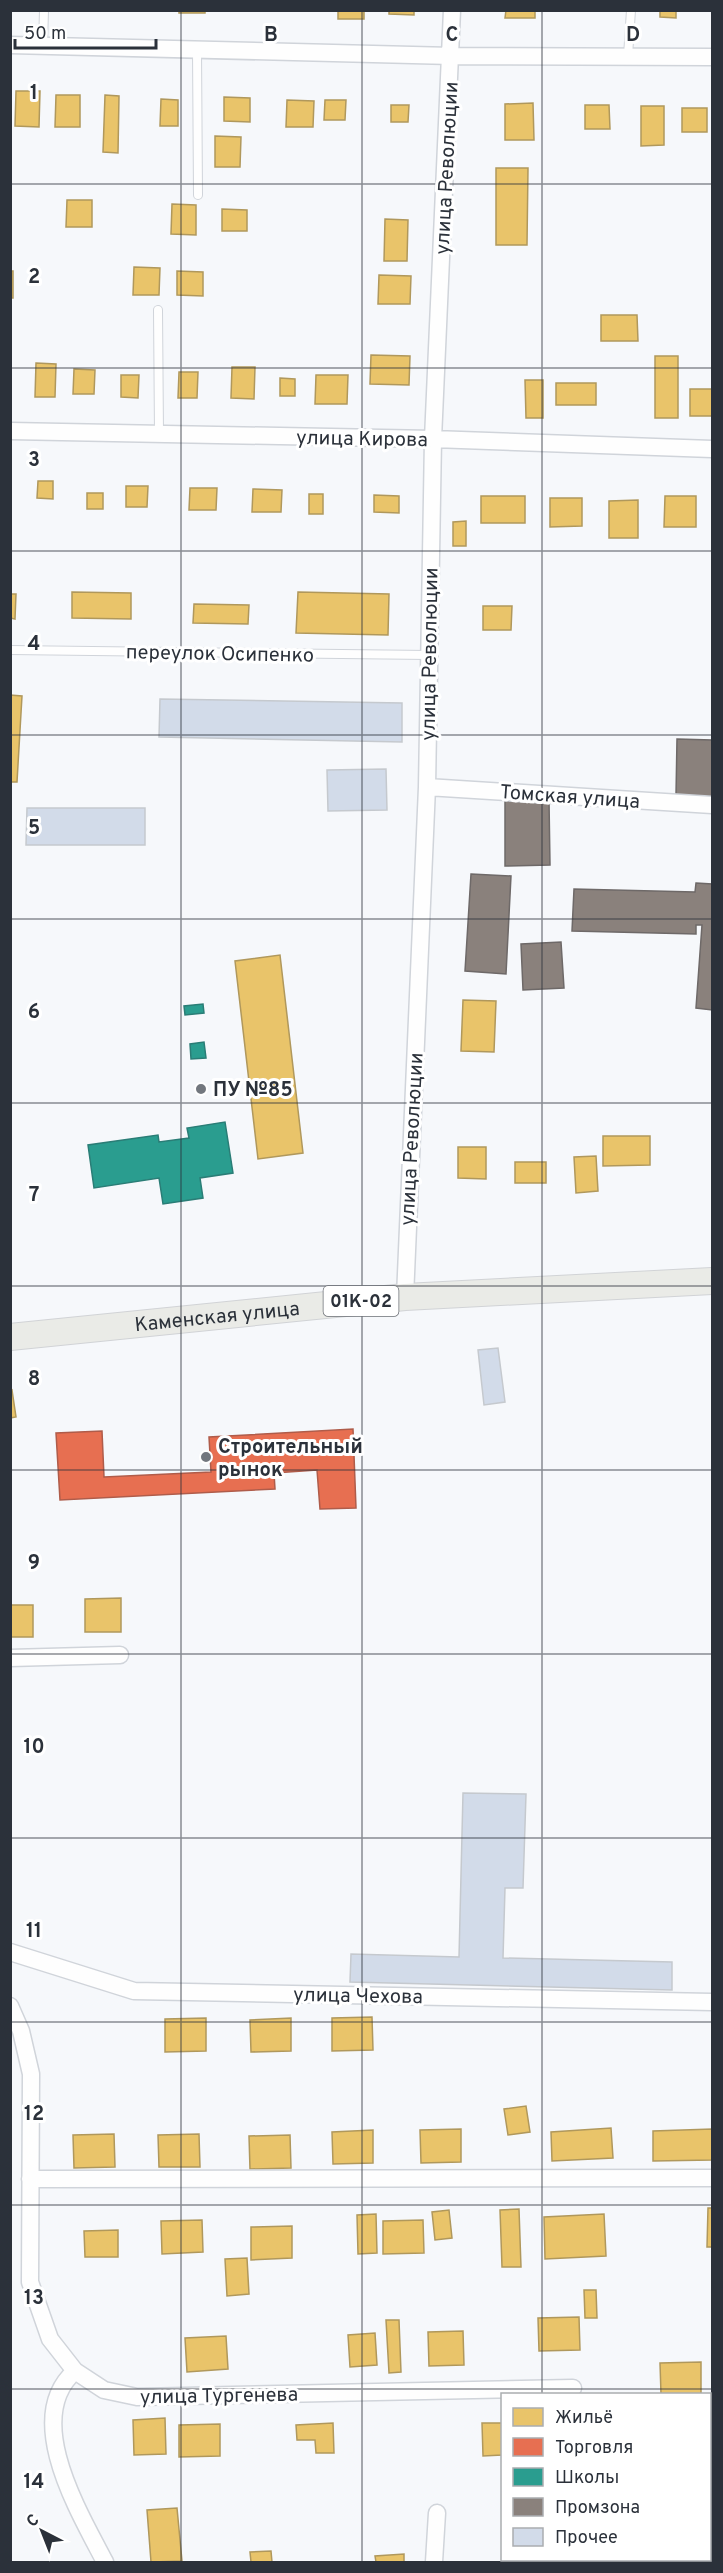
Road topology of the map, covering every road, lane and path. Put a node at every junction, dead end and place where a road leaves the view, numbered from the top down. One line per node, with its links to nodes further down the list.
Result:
1 (44, 10): 5 (lane)
2 (452, 10): 7 (street, улица Революции)
3 (632, 10): 8 (lane)
4 (10, 45): 5 (street)
5 (43, 46): 6 (street)
6 (197, 50): 7 (street); 10 (lane)
7 (452, 56): 8 (street); 14 (street, улица Революции)
8 (628, 56): 9 (street)
9 (712, 57)
10 (198, 195)
11 (158, 310): 13 (lane)
12 (10, 431): 13 (street, улица Кирова)
13 (159, 434): 14 (street, улица Кирова)
14 (433, 439): 15 (street, улица Кирова); 17 (street, улица Революции)
15 (712, 449)
16 (10, 650): 17 (lane, переулок Осипенко)
17 (429, 656): 18 (street, улица Революции)
18 (427, 787): 19 (street, Томская улица); 21 (street, улица Революции)
19 (712, 805)
20 (712, 1281): 21 (main road, Каменская улица / 01К-02)
21 (405, 1297): 22 (main road, Каменская улица / 01К-02)
22 (10, 1337)
23 (120, 1655): 24 (street)
24 (10, 1658)
25 (10, 1952): 26 (street, улица Чехова)
26 (712, 2002)
27 (10, 2006): 29 (street, улица Тургенева)
28 (712, 2178): 29 (street)
29 (30, 2179): 30 (street, улица Тургенева)
30 (75, 2371): 31 (street, улица Тургенева); 33 (street)
31 (573, 2388)
32 (437, 2513): 34 (street)
33 (105, 2562)
34 (434, 2562)

